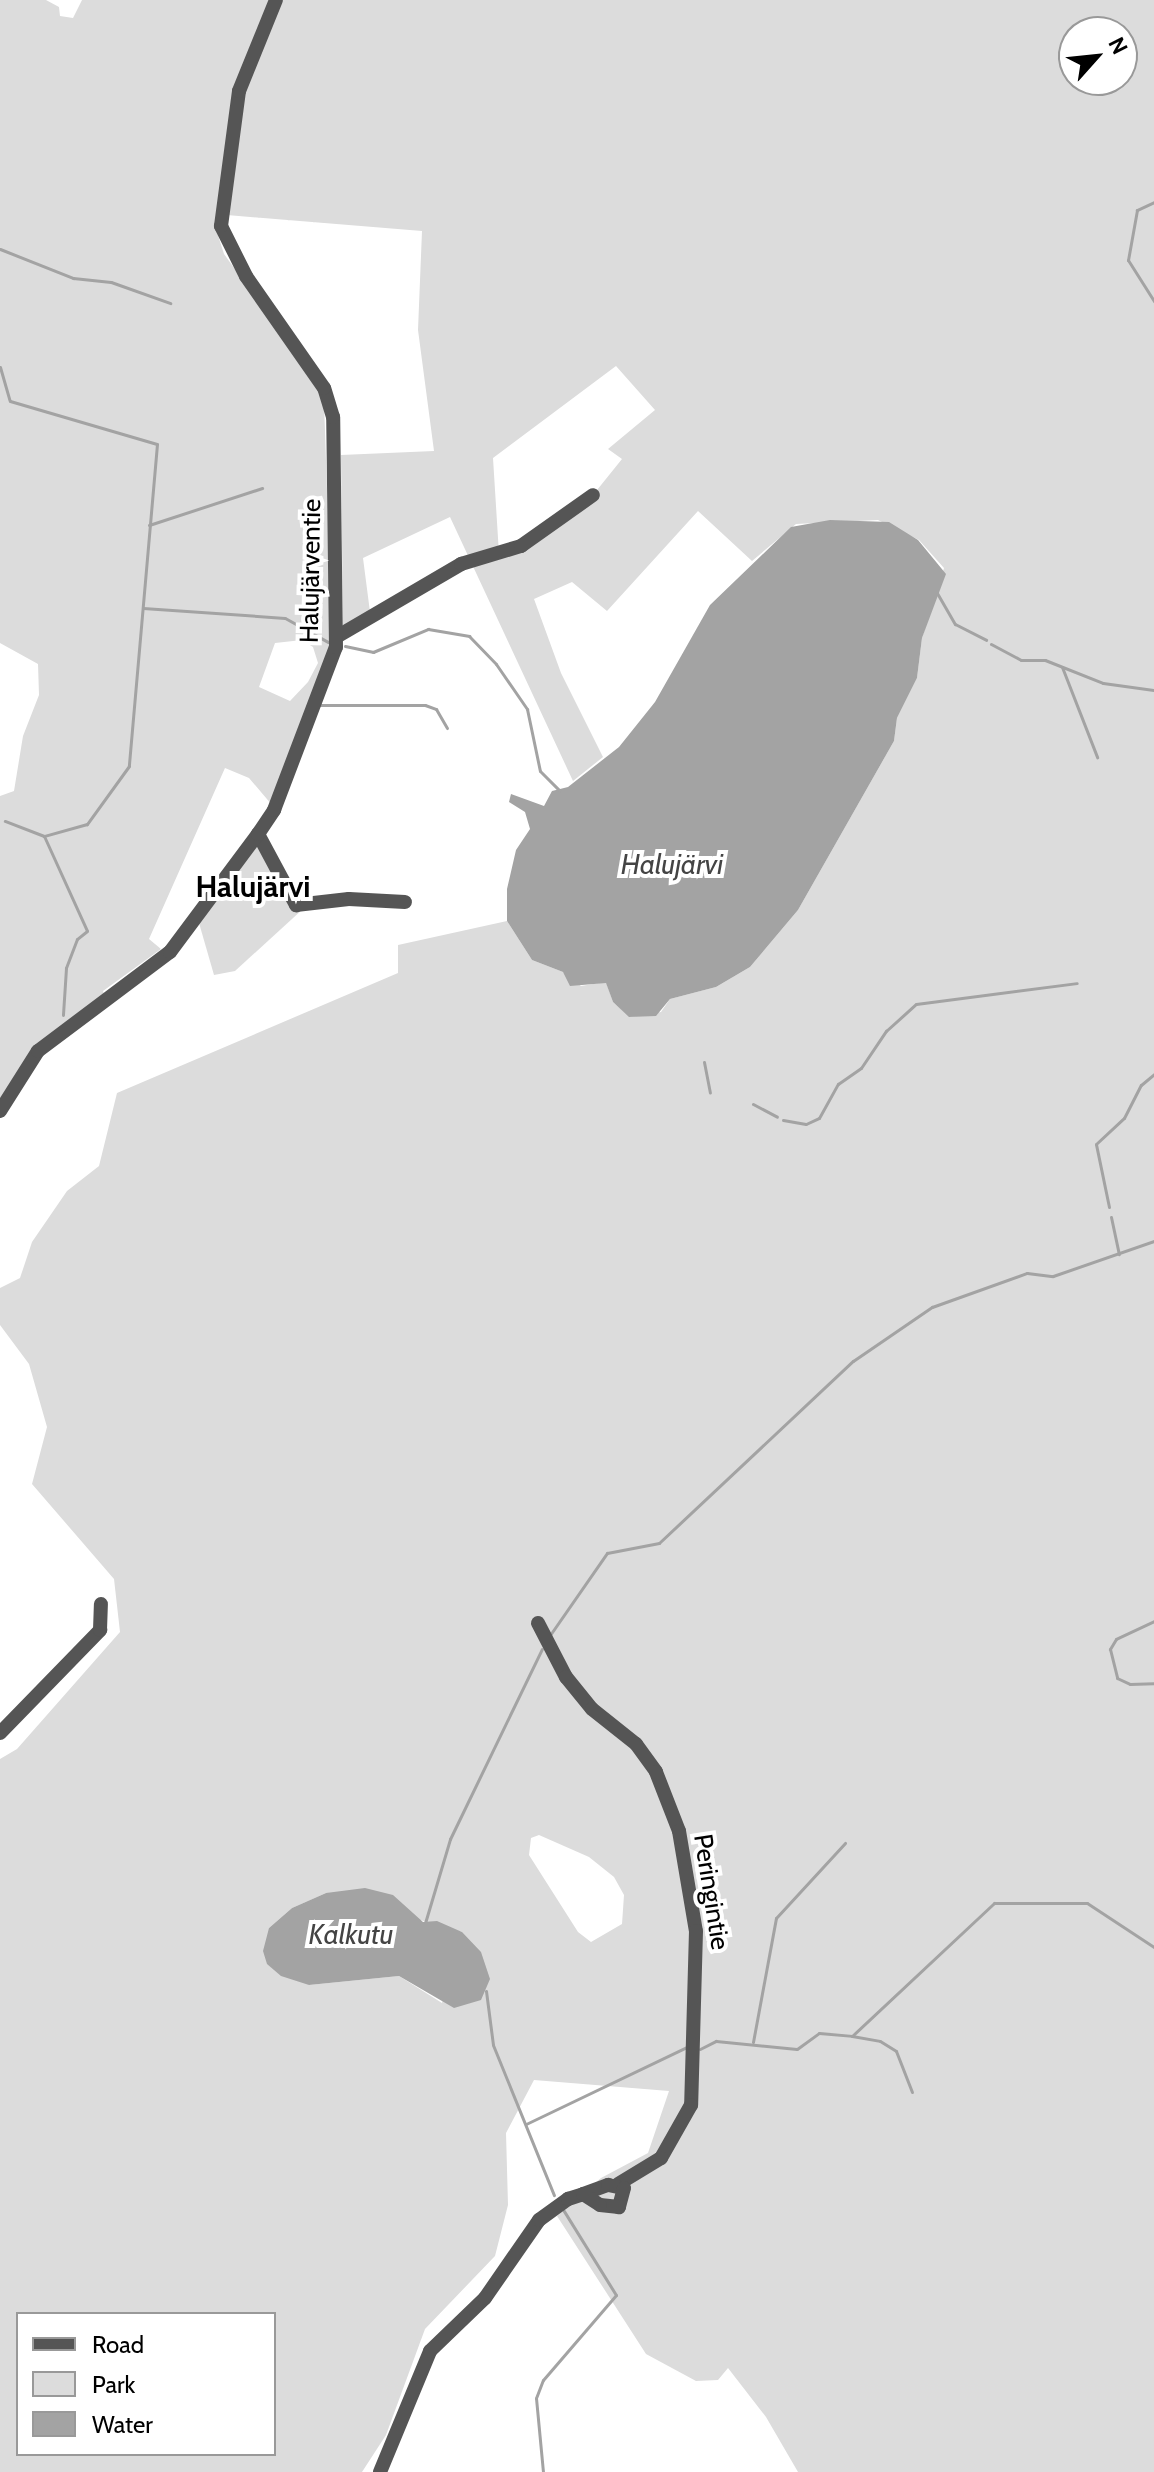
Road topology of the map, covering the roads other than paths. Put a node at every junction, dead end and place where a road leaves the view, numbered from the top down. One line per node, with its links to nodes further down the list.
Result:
1 (276, 0): 3 (street, Halujärventie)
2 (593, 495): 3 (street)
3 (338, 636): 4 (street, Halujärventie)
4 (258, 834): 5 (street); 6 (street, Halujärventie)
5 (405, 902)
6 (0, 1111)
7 (101, 1604): 9 (street)
8 (538, 1623): 10 (street, Peringintie)
9 (0, 1733)
10 (618, 2184): 11 (street, Peringintie); 11 (street, Peringintie)
11 (583, 2194): 12 (street, Peringintie)
12 (380, 2472)

